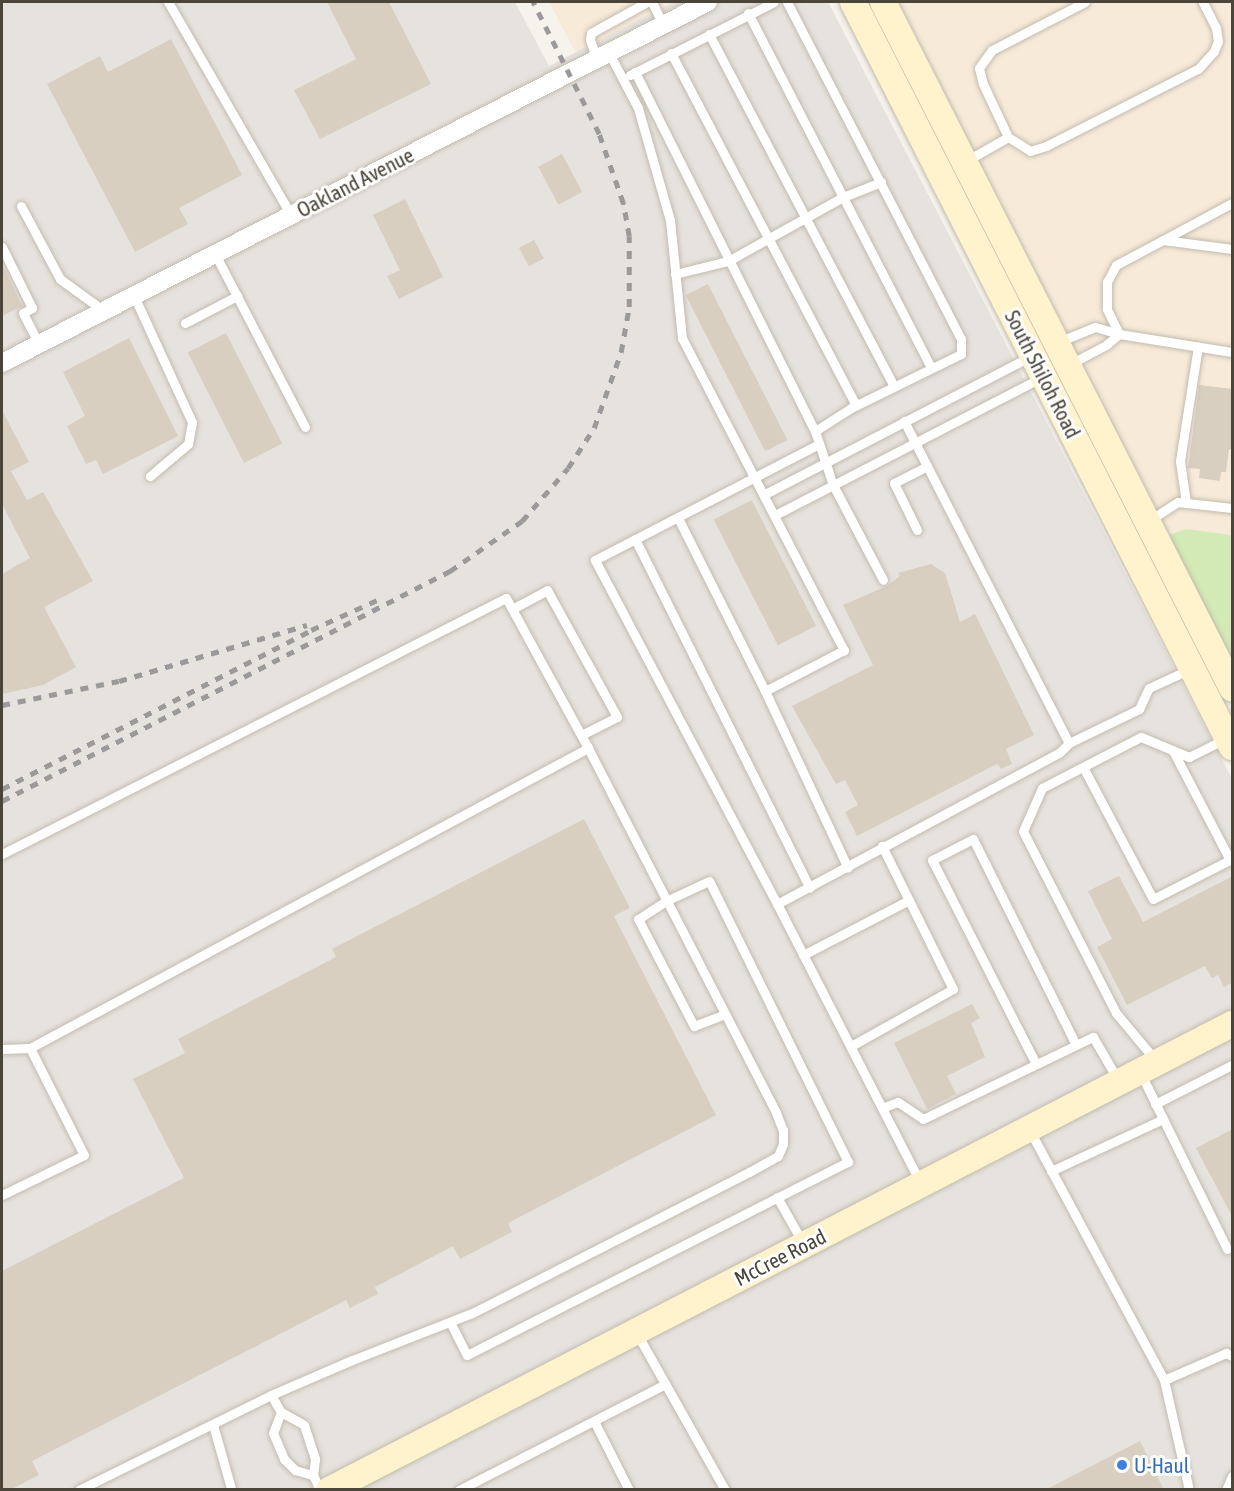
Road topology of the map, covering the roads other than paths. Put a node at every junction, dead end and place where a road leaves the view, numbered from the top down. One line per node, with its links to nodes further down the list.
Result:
1 (168, 2): 24 (lane)
2 (647, 2): 15 (lane)
3 (652, 2): 12 (lane)
4 (708, 2): 12 (street, Oakland Avenue)
5 (774, 2): 11 (lane)
6 (787, 2): 20 (lane)
7 (854, 2): 43 (main road, South Shiloh Road)
8 (884, 2): 19 (main road, South Shiloh Road)
9 (1085, 2): 18 (lane)
10 (1203, 2): 18 (lane)
11 (748, 13): 13 (lane); 21 (lane)
12 (663, 25): 15 (street, Oakland Avenue)
13 (709, 34): 14 (lane); 25 (lane)
14 (670, 53): 16 (lane); 26 (lane)
15 (603, 56): 17 (lane); 24 (street, Oakland Avenue)
16 (635, 72): 17 (lane); 31 (lane)
17 (622, 78): 32 (lane)
18 (1008, 137): 19 (lane)
19 (965, 161): 41 (main road, South Shiloh Road)
20 (881, 182): 21 (lane); 44 (lane)
21 (843, 197): 25 (lane); 44 (lane)
22 (1233, 203): 27 (lane)
23 (21, 206): 35 (lane)
24 (291, 215): 30 (street, Oakland Avenue)
25 (806, 218): 26 (lane); 45 (lane)
26 (768, 238): 31 (lane); 46 (lane)
27 (1163, 240): 29 (lane); 37 (lane)
28 (2, 247): 38 (lane)
29 (1233, 249)
30 (215, 254): 33 (street, Oakland Avenue); 34 (lane)
31 (728, 261): 32 (lane); 49 (lane)
32 (675, 274): 55 (lane)
33 (134, 296): 35 (street, Oakland Avenue); 54 (lane)
34 (237, 296): 36 (lane); 48 (lane)
35 (104, 311): 38 (street, Oakland Avenue)
36 (185, 323)
37 (1119, 334): 39 (lane); 41 (lane); 41 (lane)
38 (39, 344): 42 (street, Oakland Avenue)
39 (1198, 346): 40 (lane); 58 (lane)
40 (1233, 352)
41 (1063, 354): 43 (main road); 62 (main road, South Shiloh Road)
42 (2, 363)
43 (1039, 366): 47 (lane); 50 (lane); 67 (main road, South Shiloh Road)
44 (932, 368): 45 (lane)
45 (894, 387): 46 (lane)
46 (856, 405): 49 (lane)
47 (904, 422): 50 (lane); 52 (lane)
48 (304, 427)
49 (815, 431): 51 (lane)
50 (915, 443): 53 (lane); 56 (lane)
51 (819, 444): 52 (lane); 55 (lane)
52 (825, 463): 56 (lane); 57 (lane)
53 (927, 466): 63 (lane); 72 (lane)
54 (150, 476)
55 (755, 476): 57 (lane); 61 (lane)
56 (833, 485): 60 (lane); 65 (lane)
57 (765, 494): 60 (lane)
58 (1186, 503): 59 (lane); 62 (lane)
59 (1233, 508)
60 (775, 515): 69 (lane)
61 (678, 518): 64 (lane); 69 (lane)
62 (1148, 521): 68 (main road, South Shiloh Road)
63 (917, 530)
64 (635, 539): 80 (lane); 83 (lane)
65 (883, 580)
66 (512, 609): 70 (lane); 70 (lane); 77 (lane)
67 (1192, 668): 71 (main road, South Shiloh Road); 72 (lane)
68 (1233, 688)
69 (765, 691): 79 (lane)
70 (581, 735): 73 (lane)
71 (1231, 739): 74 (lane)
72 (1069, 743): 76 (lane)
73 (588, 748): 82 (lane); 89 (lane)
74 (1173, 751): 75 (lane); 78 (lane)
75 (1083, 767): 78 (lane); 93 (lane)
76 (882, 846): 79 (lane); 81 (lane)
77 (2, 854)
78 (1231, 860)
79 (848, 868): 80 (lane)
80 (810, 888): 83 (lane)
81 (909, 900): 84 (lane); 88 (lane)
82 (666, 901): 85 (lane); 85 (lane); 101 (lane)
83 (777, 904): 84 (lane)
84 (803, 955): 88 (lane)
85 (725, 1014): 104 (lane)
86 (1233, 1024): 93 (main road, McCree Road)
87 (1076, 1045): 91 (lane); 91 (lane); 93 (lane)
88 (851, 1046): 95 (lane)
89 (30, 1048): 90 (lane); 100 (lane)
90 (2, 1049)
91 (1036, 1064): 95 (lane)
92 (1233, 1065): 94 (lane)
93 (1139, 1072): 94 (lane); 97 (main road, McCree Road)
94 (1155, 1104): 96 (lane)
95 (882, 1108): 99 (lane)
96 (1163, 1119): 98 (lane); 103 (lane)
97 (1029, 1129): 98 (lane); 99 (main road, McCree Road)
98 (1051, 1171): 107 (lane)
99 (921, 1184): 102 (main road, McCree Road)
100 (2, 1195)
101 (777, 1197): 102 (lane); 104 (lane)
102 (804, 1245): 105 (main road, McCree Road)
103 (1227, 1249)
104 (450, 1322): 109 (lane)
105 (636, 1331): 108 (lane); 114 (main road, McCree Road)
106 (1233, 1356): 107 (lane)
107 (1164, 1380): 121 (lane)
108 (665, 1384): 111 (lane); 120 (lane)
109 (271, 1395): 110 (lane); 112 (lane)
110 (281, 1412): 114 (lane); 114 (lane)
111 (594, 1421): 118 (lane); 119 (lane)
112 (213, 1425): 115 (lane); 116 (lane)
113 (1233, 1476): 122 (lane)
114 (320, 1482): 117 (lane)
115 (231, 1489)
116 (80, 1490)
117 (320, 1490)
118 (459, 1490)
119 (629, 1490)
120 (725, 1490)
121 (1189, 1490)
122 (1226, 1490)

